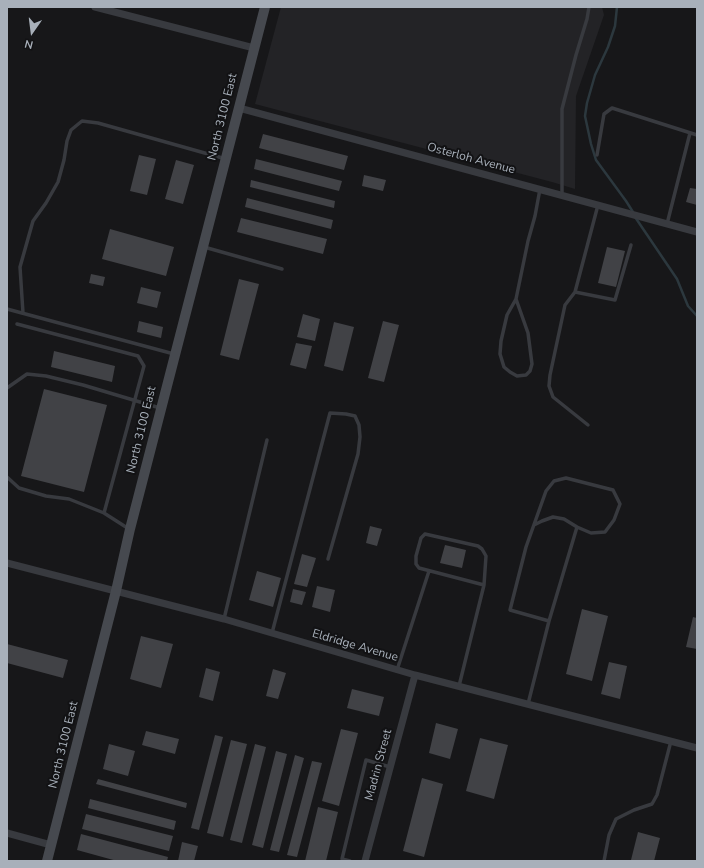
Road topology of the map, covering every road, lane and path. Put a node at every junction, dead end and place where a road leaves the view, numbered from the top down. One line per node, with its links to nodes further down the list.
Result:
1 (95, 7): 4 (street)
2 (265, 7): 4 (main road, North 3100 East)
3 (589, 7): 11 (lane)
4 (254, 48): 5 (main road, North 3100 East)
5 (239, 108): 9 (main road, North 3100 East); 10 (street, Osterloh Avenue)
6 (690, 133): 7 (lane); 8 (lane); 13 (lane)
7 (697, 135)
8 (598, 155)
9 (226, 158): 16 (main road, North 3100 East); 21 (lane)
10 (540, 189): 11 (street, Osterloh Avenue); 19 (lane)
11 (562, 195): 12 (street, Osterloh Avenue)
12 (598, 205): 13 (street, Osterloh Avenue); 18 (lane)
13 (667, 224): 14 (street, Osterloh Avenue)
14 (697, 232)
15 (630, 245): 18 (lane)
16 (203, 247): 17 (lane); 23 (main road, North 3100 East)
17 (282, 269)
18 (575, 292): 27 (lane)
19 (516, 299): 19 (lane)
20 (7, 309): 21 (lane)
21 (23, 313): 23 (lane)
22 (17, 324): 25 (lane)
23 (175, 354): 26 (main road, North 3100 East)
24 (7, 388): 25 (lane)
25 (134, 400): 26 (lane); 30 (lane)
26 (161, 408): 33 (main road, North 3100 East)
27 (588, 426)
28 (267, 440): 39 (lane)
29 (7, 477): 30 (lane)
30 (104, 513): 33 (lane)
31 (534, 525): 32 (lane); 32 (lane); 40 (lane)
32 (577, 527): 40 (lane)
33 (130, 529): 38 (main road, North 3100 East)
34 (328, 559): 41 (lane)
35 (7, 563): 38 (street, Eldridge Avenue)
36 (429, 571): 37 (lane); 37 (lane); 42 (lane)
37 (484, 585): 44 (lane)
38 (116, 591): 39 (street, Eldridge Avenue); 50 (main road, North 3100 East)
39 (224, 619): 41 (street, Eldridge Avenue)
40 (549, 621): 45 (lane)
41 (272, 633): 42 (street, Eldridge Avenue)
42 (397, 670): 43 (street, Eldridge Avenue)
43 (415, 675): 44 (street, Eldridge Avenue); 48 (street, Madrin Street)
44 (459, 686): 45 (street, Eldridge Avenue)
45 (528, 704): 46 (street, Eldridge Avenue)
46 (671, 741): 47 (street, Eldridge Avenue); 54 (lane)
47 (697, 748)
48 (390, 767): 52 (lane); 53 (street, Madrin Street)
49 (7, 833): 50 (street)
50 (51, 845): 51 (main road, North 3100 East)
51 (47, 861)
52 (350, 861)
53 (365, 861)
54 (604, 861)

